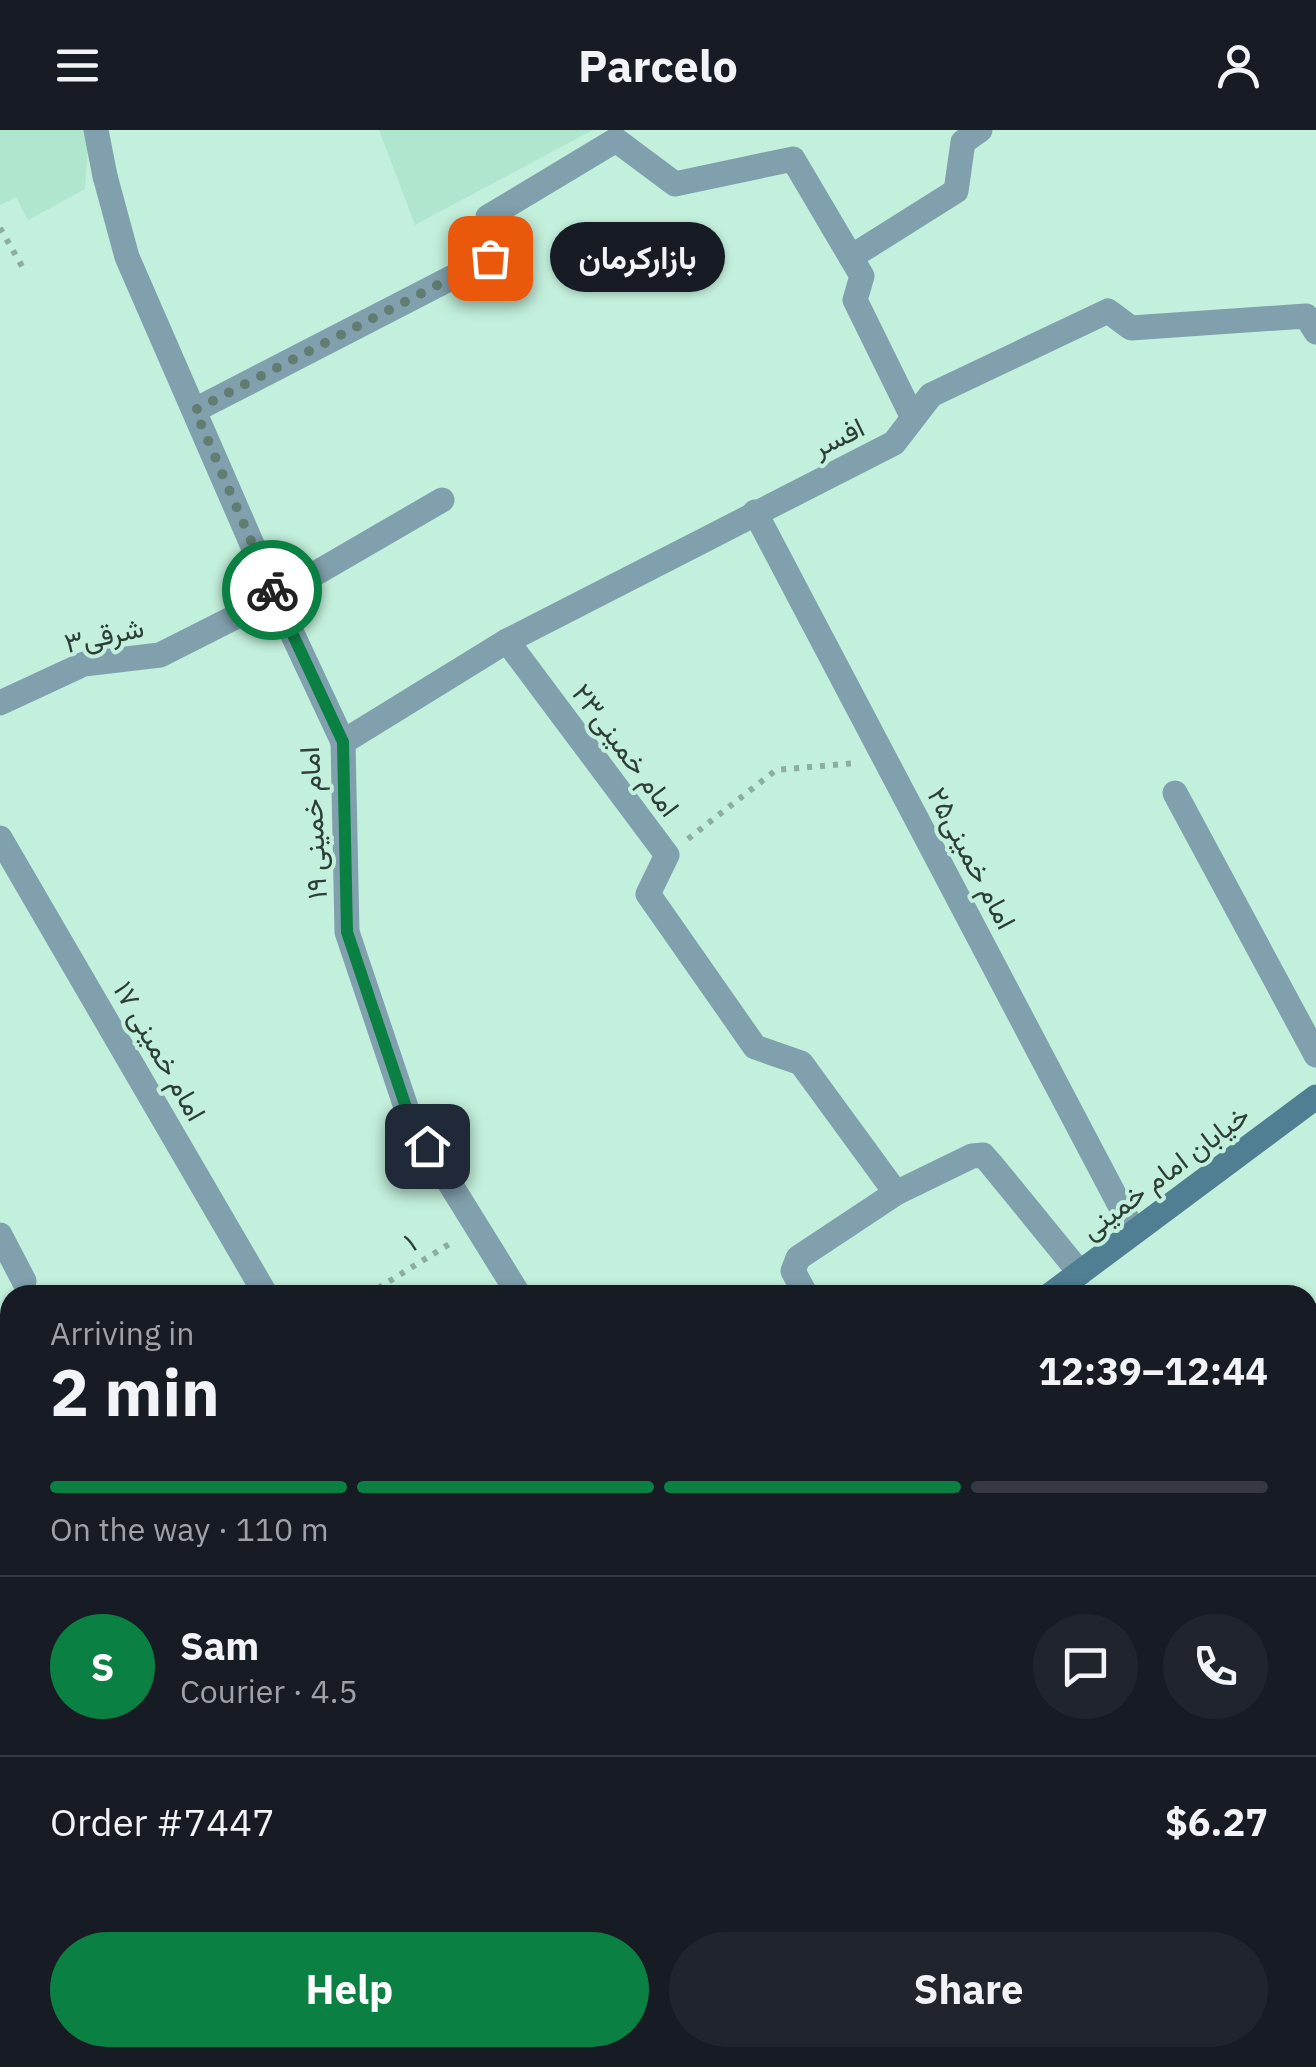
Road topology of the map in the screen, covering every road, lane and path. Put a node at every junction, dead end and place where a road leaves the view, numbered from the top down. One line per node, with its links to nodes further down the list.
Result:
1 (96, 130): 8 (street, امام خمینی ۱۹)
2 (980, 130): 5 (street)
3 (613, 135): 5 (street); 8 (street)
4 (0, 228): 6 (path)
5 (851, 257): 9 (street)
6 (23, 268)
7 (1311, 324): 9 (street, افسر)
8 (195, 410): 12 (street, امام خمینی ۱۹)
9 (912, 418): 11 (street, افسر)
10 (442, 500): 12 (street, شرقی۳)
11 (755, 512): 13 (street, افسر); 16 (street, امام خمینی۲۵)
12 (275, 597): 14 (street, شرقی۳); 15 (street, امام خمینی ۱۹)
13 (507, 641): 15 (street, افسر); 19 (street, امام خمینی۲۳)
14 (0, 703)
15 (343, 742): 23 (street, امام خمینی ۱۹)
16 (887, 760): 19 (path); 24 (street, امام خمینی۲۵)
17 (1175, 793): 20 (street)
18 (0, 838): 27 (street, امام خمینی ۱۷)
19 (667, 855): 22 (street, امام خمینی۲۳)
20 (1316, 1055)
21 (1316, 1097): 24 (main road, خیابان امام خمینی)
22 (896, 1193): 30 (street); 31 (street)
23 (477, 1226): 28 (path, ۱); 29 (street, امام خمینی ۱۹)
24 (1134, 1232): 32 (main road, خیابان امام خمینی)
25 (0, 1235): 26 (street)
26 (24, 1281)
27 (260, 1285)
28 (383, 1285)
29 (513, 1285)
30 (801, 1285)
31 (1065, 1285)
32 (1068, 1285)

